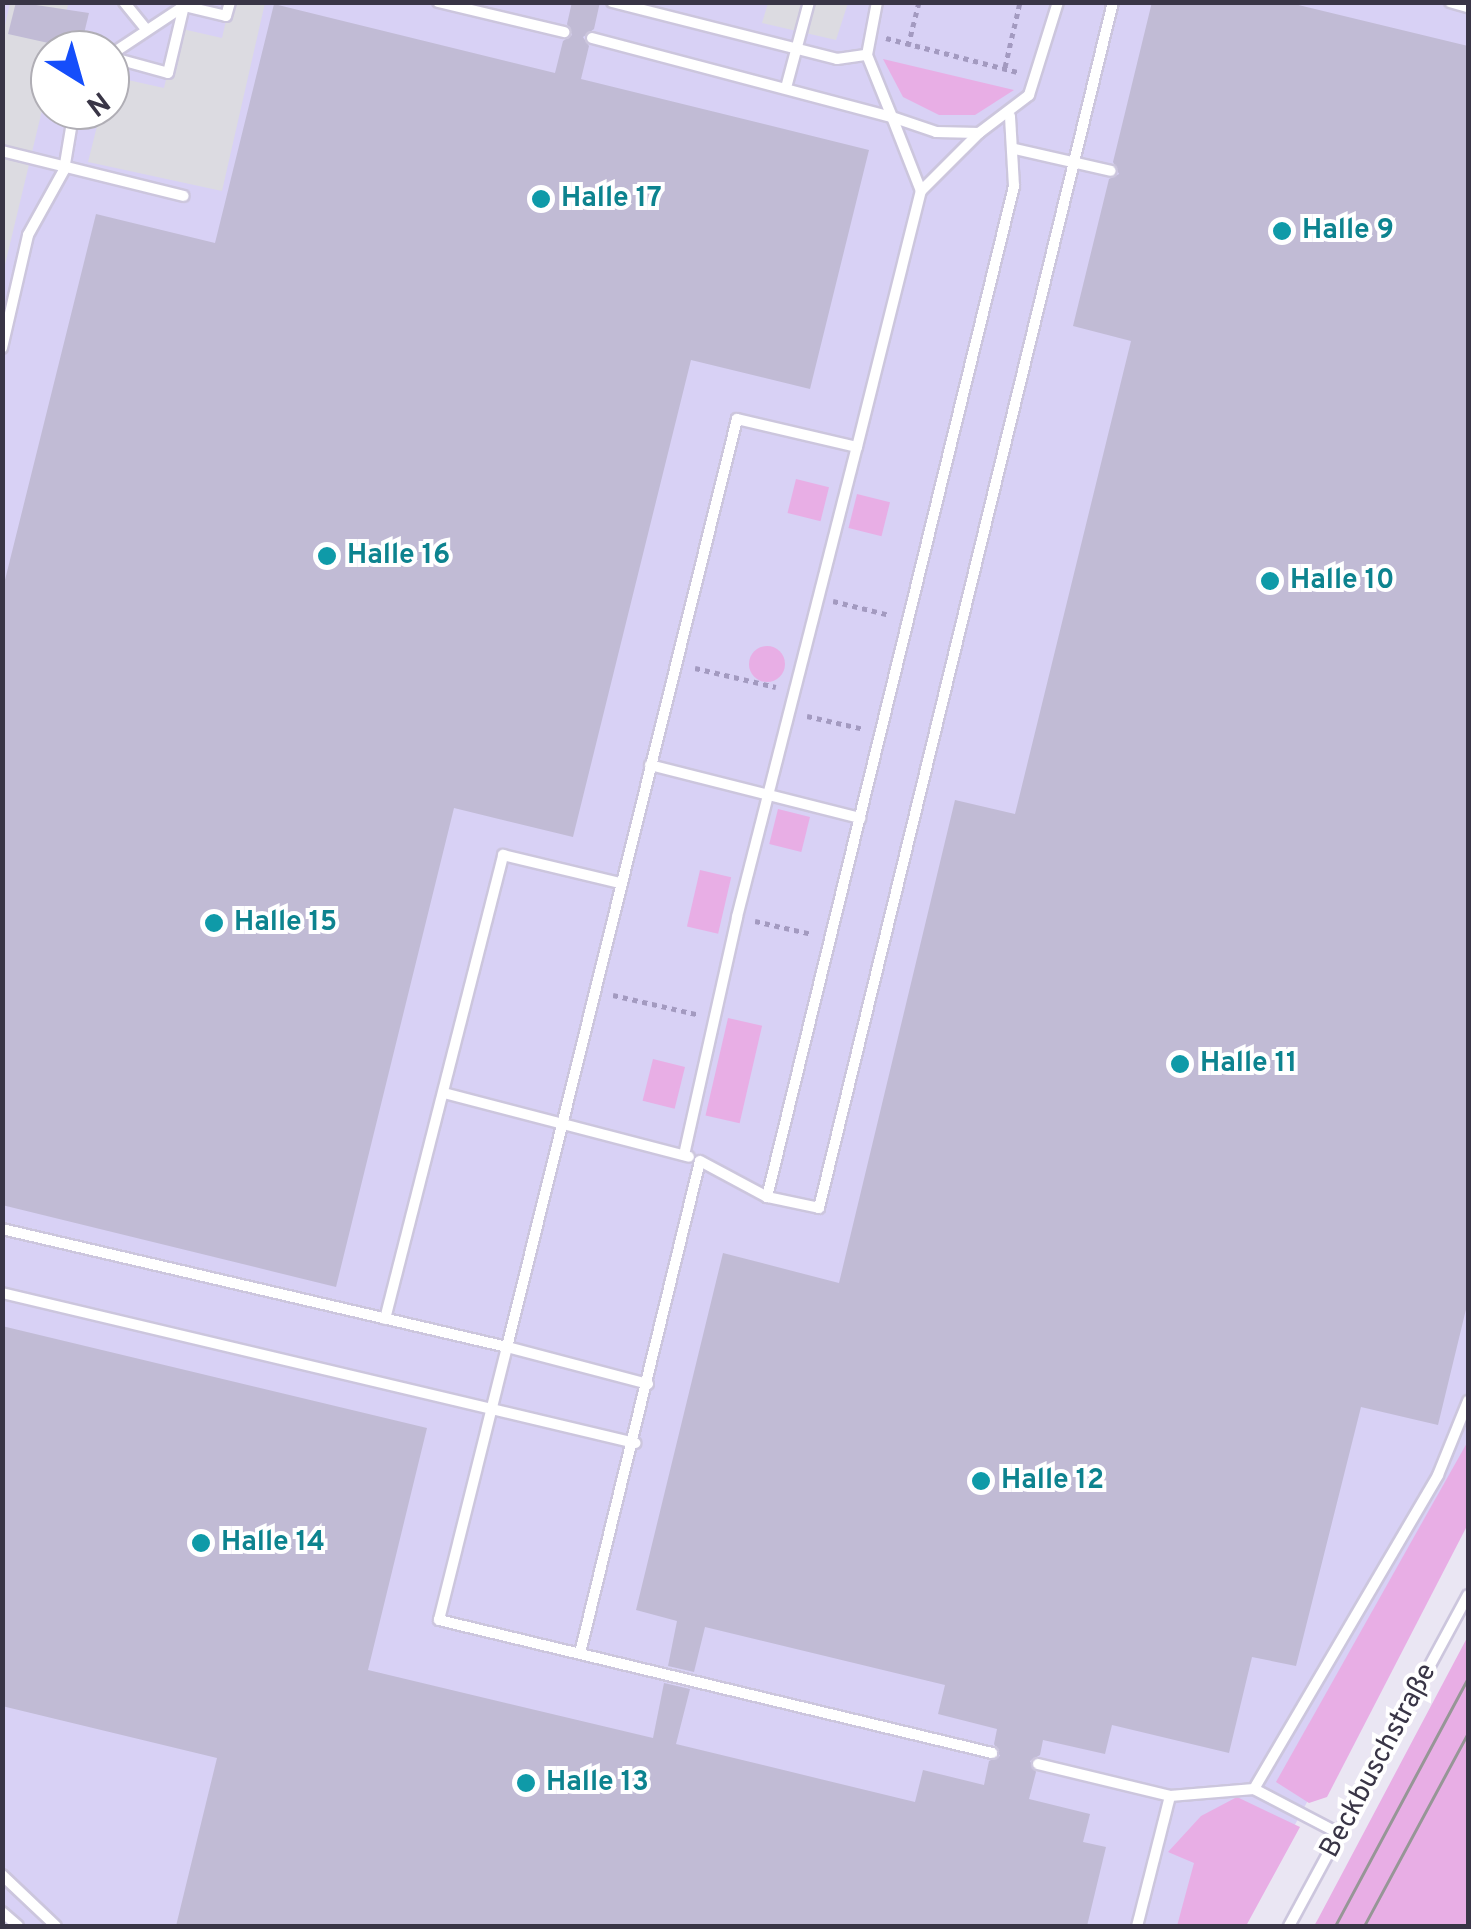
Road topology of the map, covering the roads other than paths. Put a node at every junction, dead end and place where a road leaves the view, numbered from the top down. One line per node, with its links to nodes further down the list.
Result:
1 (124, 2): 12 (lane)
2 (230, 2): 10 (lane)
3 (438, 2): 13 (lane)
4 (612, 2): 16 (lane)
5 (809, 2): 16 (lane)
6 (878, 2): 17 (lane)
7 (1058, 2): 21 (lane)
8 (1112, 2): 26 (lane)
9 (1450, 2): 11 (lane)
10 (184, 6): 12 (lane); 18 (lane)
11 (1468, 7)
12 (145, 28): 15 (lane)
13 (564, 32)
14 (592, 38): 19 (lane)
15 (130, 40)
16 (796, 49): 17 (lane); 19 (lane)
17 (866, 56): 20 (lane)
18 (130, 62)
19 (787, 84): 20 (lane)
20 (892, 116): 23 (lane); 29 (lane)
21 (1010, 116): 23 (lane); 24 (lane)
22 (71, 130): 27 (lane)
23 (979, 133): 29 (lane)
24 (1015, 149): 26 (lane); 35 (lane)
25 (2, 150): 27 (lane)
26 (1074, 163): 28 (lane); 41 (lane)
27 (64, 170): 30 (lane); 31 (lane)
28 (1110, 171)
29 (921, 191): 32 (lane)
30 (184, 196)
31 (2, 348)
32 (857, 447): 33 (lane); 34 (lane)
33 (650, 765): 34 (lane); 36 (lane)
34 (770, 792): 35 (lane); 39 (lane)
35 (860, 818): 41 (lane)
36 (620, 883): 37 (lane); 38 (lane)
37 (444, 1093): 38 (lane); 44 (lane)
38 (563, 1122): 39 (lane); 45 (lane)
39 (684, 1155): 40 (lane)
40 (700, 1161): 41 (lane); 46 (lane)
41 (767, 1197)
42 (2, 1229): 44 (lane)
43 (2, 1293): 48 (lane)
44 (384, 1319): 45 (lane)
45 (507, 1347): 46 (lane); 48 (lane)
46 (648, 1384): 49 (lane)
47 (1468, 1401): 54 (lane)
48 (490, 1409): 49 (lane); 51 (lane)
49 (635, 1444): 51 (lane)
50 (1468, 1595): 56 (lane, Beckbuschstraße)
51 (580, 1653): 52 (lane)
52 (992, 1752)
53 (1038, 1764): 55 (lane)
54 (1254, 1789): 55 (lane); 56 (lane)
55 (1170, 1796): 61 (lane)
56 (1340, 1834): 62 (lane, Beckbuschstraße)
57 (2, 1875): 60 (lane)
58 (2, 1912): 59 (lane)
59 (18, 1926)
60 (56, 1926)
61 (1138, 1926)
62 (1289, 1926)

